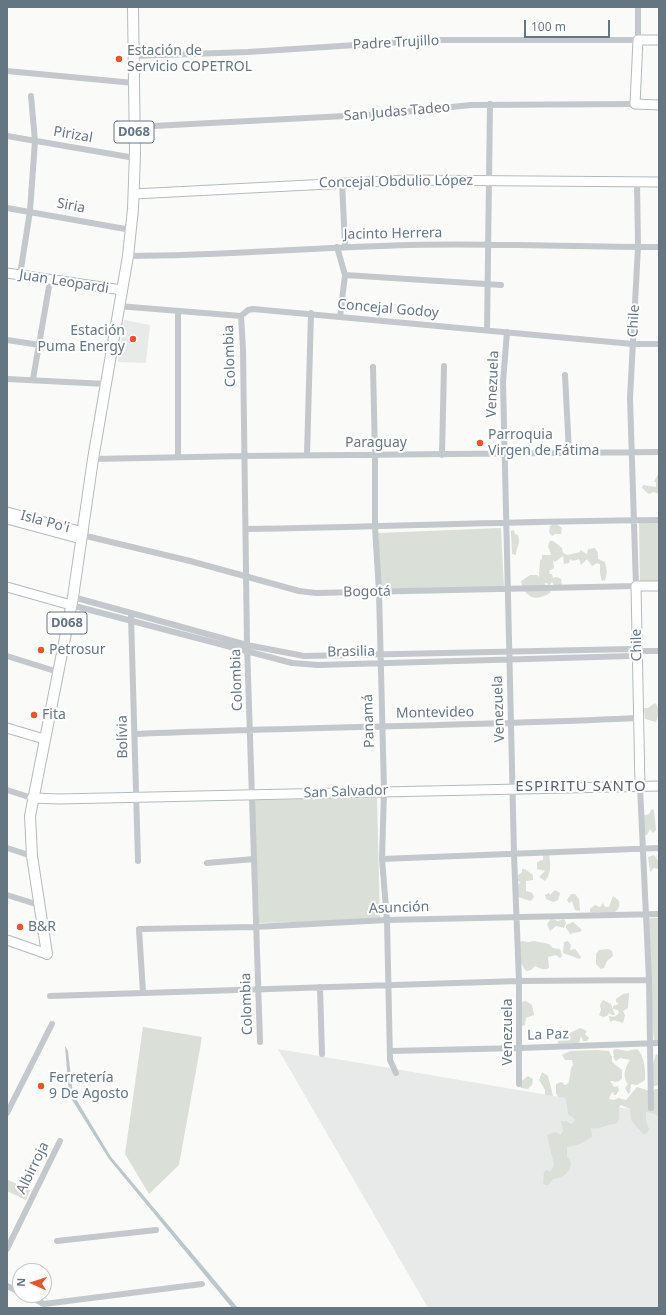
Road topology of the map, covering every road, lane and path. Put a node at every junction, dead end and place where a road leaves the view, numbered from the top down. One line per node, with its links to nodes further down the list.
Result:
1 (133, 7): 5 (main road, D068)
2 (638, 7): 3 (street)
3 (638, 40): 4 (street, Padre Trujillo); 5 (street, Padre Trujillo); 10 (street)
4 (659, 40)
5 (134, 56): 7 (main road, D068)
6 (7, 71): 7 (street)
7 (134, 83): 12 (main road, D068)
8 (31, 96): 14 (street)
9 (490, 104): 10 (street, San Judas Tadeo); 12 (street, San Judas Tadeo); 16 (street)
10 (636, 104): 11 (street, San Judas Tadeo)
11 (659, 104)
12 (134, 127): 15 (main road, D068)
13 (7, 136): 14 (street, Pirizal)
14 (35, 141): 15 (street, Pirizal); 22 (street)
15 (135, 158): 20 (main road, D068)
16 (490, 180): 17 (street, Concejal Obdulio López); 18 (street, Concejal Obdulio López); 24 (street)
17 (637, 181): 19 (street, Concejal Obdulio López); 27 (street, Chile)
18 (342, 182): 20 (street, Concejal Obdulio López); 25 (street)
19 (659, 182)
20 (134, 194): 23 (main road, D068)
21 (7, 208): 22 (street, Siria)
22 (30, 211): 23 (street, Siria); 31 (street)
23 (131, 230): 29 (main road, D068)
24 (488, 244): 25 (street, Jacinto Herrera); 27 (street, Jacinto Herrera); 34 (street)
25 (345, 246): 26 (street, Jacinto Herrera)
26 (337, 247): 29 (street, Jacinto Herrera); 32 (street)
27 (638, 247): 28 (street, Jacinto Herrera); 45 (street, Chile)
28 (659, 247)
29 (128, 256): 36 (main road, D068)
30 (7, 273): 31 (street, Juan Leopardi)
31 (20, 275): 33 (street, Juan Leopardi)
32 (345, 275): 34 (street); 41 (street)
33 (50, 281): 36 (street, Juan Leopardi); 47 (street)
34 (489, 284): 35 (street); 42 (street)
35 (501, 285)
36 (122, 290): 37 (main road, D068)
37 (118, 306): 38 (street, Concejal Godoy); 53 (main road, D068)
38 (178, 310): 40 (street, Concejal Godoy); 61 (street)
39 (311, 313): 40 (street, Concejal Godoy); 41 (street, Concejal Godoy); 58 (street)
40 (241, 316): 62 (street, Colombia)
41 (340, 316): 42 (street, Concejal Godoy)
42 (487, 330): 43 (street, Concejal Godoy)
43 (507, 332): 45 (street, Concejal Godoy); 60 (street, Venezuela)
44 (7, 340): 47 (street)
45 (633, 344): 46 (street, Concejal Godoy); 54 (street, Chile)
46 (659, 344)
47 (40, 345): 52 (street)
48 (444, 366): 59 (street)
49 (373, 367): 57 (street, Panamá)
50 (565, 376): 56 (street)
51 (7, 379): 52 (street)
52 (33, 379): 53 (street)
53 (106, 384): 63 (main road, D068)
54 (633, 452): 55 (street, Paraguay); 56 (street, Paraguay); 66 (street, Chile)
55 (659, 452)
56 (569, 453): 60 (street, Paraguay)
57 (375, 454): 58 (street, Paraguay); 59 (street, Paraguay); 69 (street, Panamá)
58 (307, 455): 62 (street, Paraguay)
59 (442, 455): 60 (street, Paraguay)
60 (504, 455): 68 (street, Venezuela)
61 (178, 456): 62 (street, Paraguay); 63 (street, Paraguay)
62 (244, 456): 70 (street, Colombia)
63 (93, 459): 71 (main road, D068)
64 (7, 512): 71 (street, Isla Po'i)
65 (7, 518): 71 (street, Isla Po'i)
66 (634, 520): 67 (street); 68 (street); 73 (street, Chile)
67 (659, 520)
68 (506, 522): 69 (street); 76 (street, Venezuela)
69 (375, 527): 70 (street); 77 (street, Panamá)
70 (246, 528): 72 (street, Colombia)
71 (82, 535): 72 (street, Bogotá); 78 (main road, D068)
72 (246, 577): 77 (street, Bogotá); 83 (street, Colombia)
73 (636, 586): 74 (street, Bogotá); 76 (street, Bogotá); 85 (street, Chile)
74 (659, 586)
75 (7, 587): 78 (street)
76 (508, 589): 77 (street, Bogotá); 88 (street, Venezuela)
77 (379, 591): 91 (street, Panamá)
78 (72, 601): 79 (street, Brasilia); 80 (street, Brasilia); 97 (main road, D068)
79 (131, 612): 80 (street, Bolívia); 81 (street, Brasilia)
80 (130, 620): 82 (street, Brasilia); 103 (street, Bolívia)
81 (199, 632): 82 (street); 83 (street, Brasilia)
82 (197, 638): 87 (street, Brasilia)
83 (247, 645): 87 (street, Colombia); 91 (street, Brasilia)
84 (574, 651): 88 (street, Brasilia); 89 (street, Brasilia); 93 (street)
85 (638, 651): 86 (street, Brasilia); 89 (street, Brasilia); 98 (street, Chile)
86 (659, 651)
87 (248, 652): 96 (street, Brasilia); 102 (street, Colombia)
88 (510, 653): 90 (street, Brasilia); 94 (street, Venezuela)
89 (610, 653): 93 (street, Brasilia)
90 (447, 654): 91 (street, Brasilia); 95 (street)
91 (380, 655): 96 (street, Panamá)
92 (7, 656): 97 (street)
93 (575, 658): 94 (street, Brasilia)
94 (509, 660): 95 (street, Brasilia); 99 (street, Venezuela)
95 (447, 662): 96 (street, Brasilia)
96 (380, 664): 100 (street, Panamá)
97 (58, 672): 104 (main road, D068)
98 (639, 718): 99 (street, Montevideo); 106 (street, Chile)
99 (511, 724): 100 (street, Montevideo); 107 (street, Venezuela)
100 (381, 726): 102 (street, Montevideo); 109 (street, Panamá)
101 (7, 728): 104 (street)
102 (251, 729): 103 (street, Montevideo); 110 (street, Colombia)
103 (136, 734): 111 (street, Bolívia)
104 (44, 739): 112 (main road, D068)
105 (659, 786): 106 (street, San Salvador)
106 (640, 787): 107 (street, San Salvador); 114 (street, Chile)
107 (513, 788): 109 (street, San Salvador); 116 (street, Venezuela)
108 (7, 790): 112 (street)
109 (384, 791): 110 (street, San Salvador); 119 (street, Panamá)
110 (252, 795): 111 (street, San Salvador); 118 (street, Colombia)
111 (136, 796): 112 (street, San Salvador); 120 (street, Bolívia)
112 (32, 798): 117 (main road, D068)
113 (7, 848): 117 (street)
114 (643, 848): 115 (street); 116 (street); 124 (street, Chile)
115 (659, 848)
116 (514, 854): 119 (street); 126 (street, Venezuela)
117 (32, 856): 123 (main road, D068)
118 (254, 859): 121 (street); 128 (street, Colombia)
119 (382, 859): 127 (street, Panamá)
120 (138, 862)
121 (207, 863)
122 (7, 895): 123 (street)
123 (39, 905): 130 (main road, D068)
124 (645, 914): 125 (street, Asunción); 126 (street, Asunción); 131 (street, Chile)
125 (659, 914)
126 (516, 917): 127 (street, Asunción); 132 (street, Venezuela)
127 (387, 920): 128 (street, Asunción); 133 (street, Panamá)
128 (256, 927): 135 (street, Colombia); 136 (street, Asunción)
129 (7, 940): 130 (street)
130 (47, 954)
131 (649, 980): 132 (street); 140 (street, Chile)
132 (519, 981): 133 (street); 142 (street, Venezuela)
133 (389, 985): 134 (street); 143 (street, Panamá)
134 (320, 988): 135 (street); 144 (street)
135 (258, 990): 136 (street); 139 (street, Colombia)
136 (143, 993): 137 (street)
137 (50, 996)
138 (52, 1024): 148 (street)
139 (260, 1042)
140 (650, 1043): 141 (street, La Paz); 142 (street, La Paz); 147 (street, Chile)
141 (659, 1043)
142 (520, 1048): 143 (street, La Paz); 146 (street, Venezuela)
143 (390, 1051): 145 (street, Panamá)
144 (322, 1054)
145 (396, 1073)
146 (520, 1084)
147 (651, 1108)
148 (7, 1113)
149 (60, 1142): 152 (street, Albirroja)
150 (156, 1230): 151 (street)
151 (57, 1241)
152 (7, 1249)
153 (202, 1284): 156 (street)
154 (42, 1303): 155 (street)
155 (52, 1303)
156 (52, 1303)

